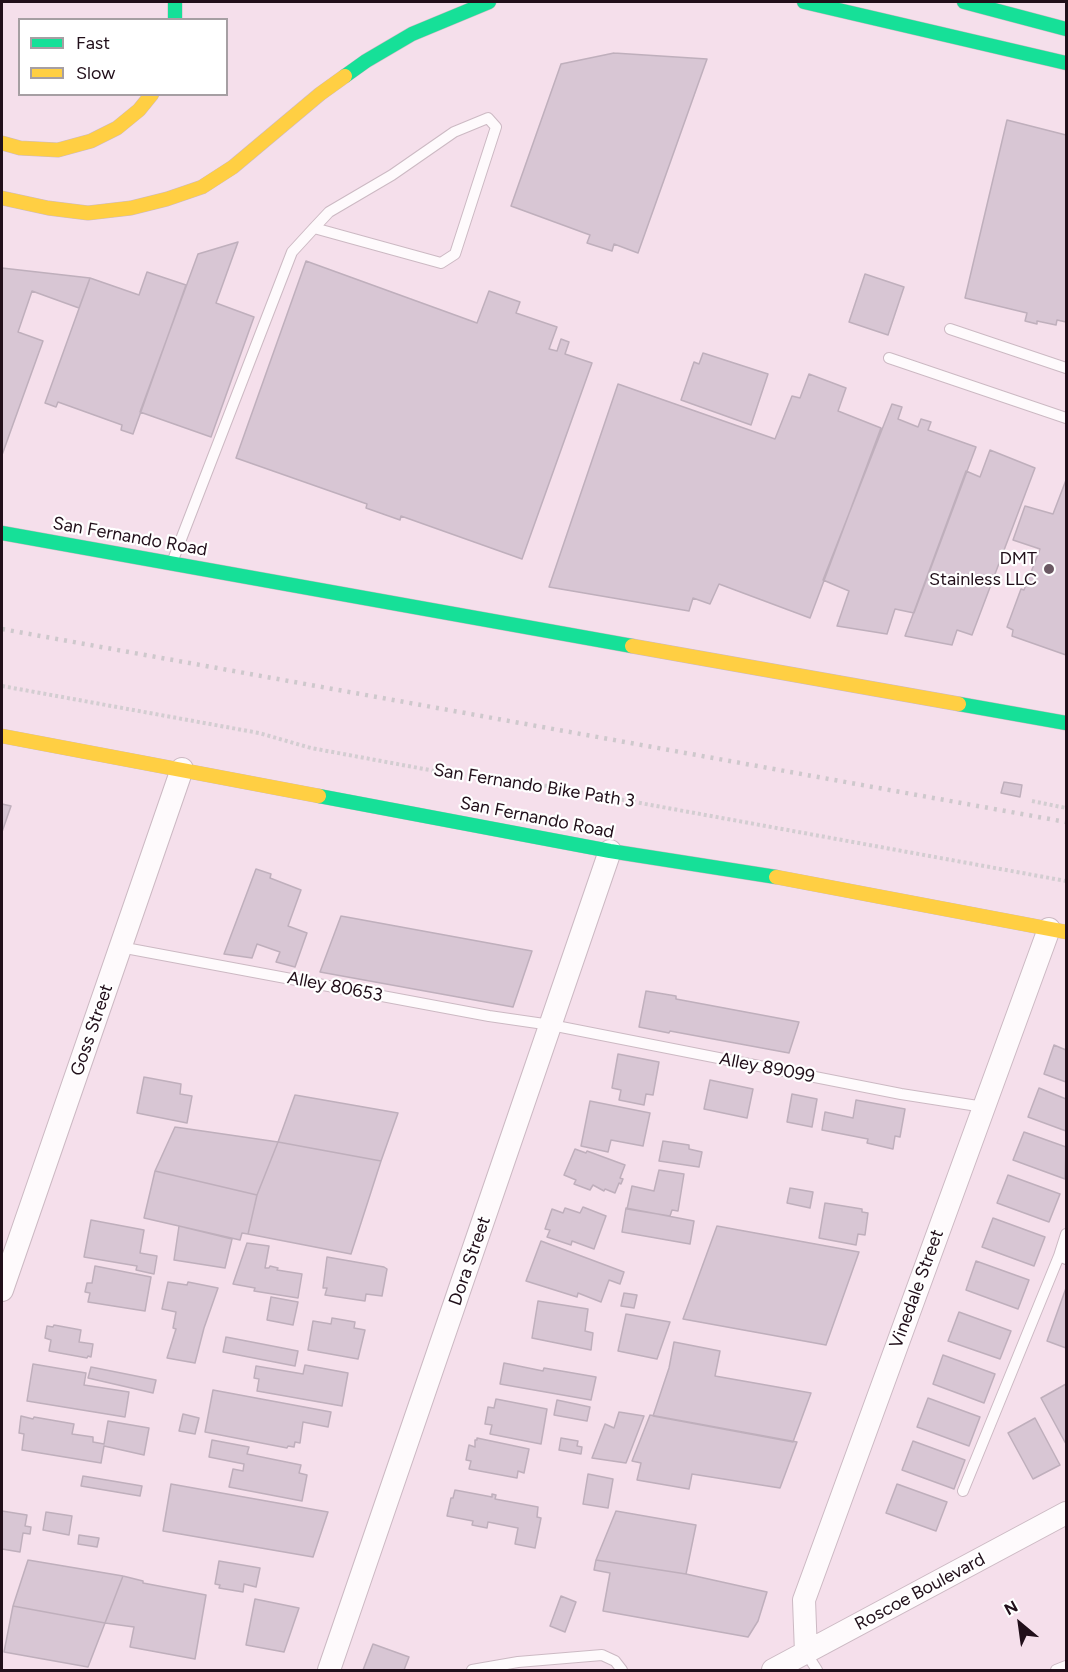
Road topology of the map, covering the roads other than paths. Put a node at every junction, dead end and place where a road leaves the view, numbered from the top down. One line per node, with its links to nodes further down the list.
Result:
1 (175, 2): 5 (main road)
2 (489, 2): 10 (main road)
3 (804, 2): 7 (main road)
4 (964, 2): 6 (main road)
5 (175, 18)
6 (1066, 29)
7 (1066, 63)
8 (150, 96): 9 (main road)
9 (2, 143)
10 (2, 198)
11 (314, 228): 11 (lane); 17 (lane)
12 (950, 329): 14 (lane)
13 (889, 358): 15 (lane)
14 (1066, 368)
15 (1066, 418)
16 (2, 532): 17 (main road, San Fernando Road)
17 (172, 563): 18 (main road, San Fernando Road)
18 (1066, 723)
19 (2, 736): 20 (main road, San Fernando Road)
20 (182, 769): 21 (main road, San Fernando Road); 23 (street, Goss Street)
21 (610, 850): 22 (main road, San Fernando Road); 24 (street, Dora Street)
22 (1058, 930): 25 (street, Vinedale Street)
23 (120, 947): 24 (lane, Alley 80653); 28 (street, Goss Street)
24 (551, 1025): 25 (lane, Alley 89099); 33 (street, Dora Street)
25 (984, 1107): 31 (street, Vinedale Street)
26 (1066, 1234): 27 (lane)
27 (1063, 1257): 29 (lane)
28 (2, 1290)
29 (963, 1491)
30 (1066, 1512): 31 (street, Roscoe Boulevard)
31 (812, 1662): 36 (street, Roscoe Boulevard)
32 (1066, 1666): 37 (lane)
33 (329, 1671)
34 (472, 1671): 35 (lane)
35 (622, 1671)
36 (772, 1671)
37 (1056, 1671)

